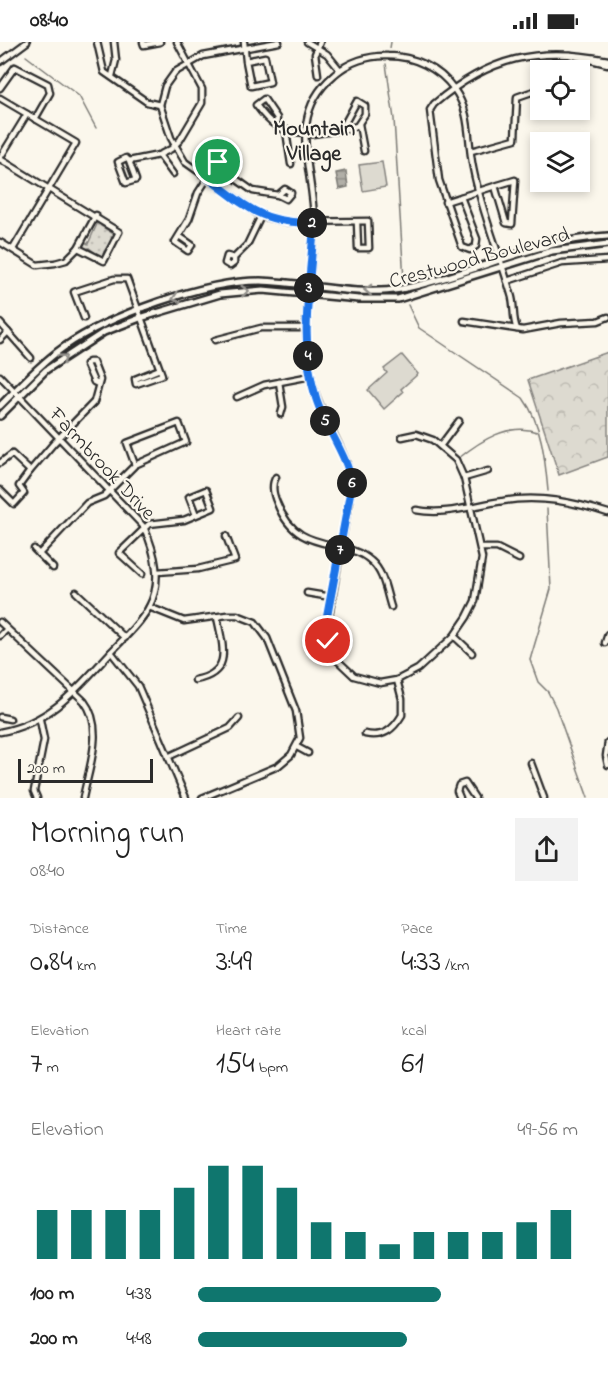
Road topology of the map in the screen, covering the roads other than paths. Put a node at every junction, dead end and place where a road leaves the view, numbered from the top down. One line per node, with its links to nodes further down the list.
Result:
1 (27, 42): 12 (street)
2 (97, 42): 17 (street)
3 (114, 42): 17 (street)
4 (143, 42): 5 (street)
5 (160, 42)
6 (177, 42): 14 (street)
7 (279, 42): 10 (street)
8 (307, 42): 9 (street)
9 (319, 44): 15 (street); 16 (street)
10 (244, 45): 11 (street); 14 (street)
11 (246, 61): 11 (street)
12 (0, 62)
13 (608, 62): 19 (street)
14 (188, 63): 22 (street); 30 (street)
15 (340, 70): 19 (street); 29 (street)
16 (318, 75)
17 (112, 76): 22 (street)
18 (0, 88): 24 (street)
19 (454, 89): 32 (street); 44 (street)
20 (530, 92): 32 (street)
21 (0, 98): 23 (street)
22 (160, 105): 30 (street)
23 (27, 114): 24 (street); 34 (street)
24 (35, 119): 40 (street)
25 (359, 123): 27 (street); 27 (street); 31 (street)
26 (276, 125): 26 (street); 28 (street)
27 (341, 130): 29 (street)
28 (286, 132): 29 (street); 36 (street)
29 (305, 134): 48 (street)
30 (175, 146): 33 (street); 38 (street)
31 (364, 151)
32 (471, 151): 41 (street)
33 (159, 155): 35 (street); 37 (street)
34 (0, 159): 40 (street)
35 (129, 161): 35 (street)
36 (291, 164)
37 (173, 174)
38 (208, 178): 42 (street); 46 (street); 49 (street)
39 (495, 186): 39 (street); 41 (street)
40 (49, 188): 45 (street); 55 (street)
41 (479, 190): 43 (street); 58 (street)
42 (278, 195)
43 (461, 197): 44 (street); 44 (street)
44 (446, 202)
45 (96, 215): 54 (street); 54 (street)
46 (261, 216): 48 (street); 57 (street)
47 (357, 222): 47 (street); 48 (street)
48 (314, 223): 62 (street)
49 (179, 236)
50 (608, 236): 51 (main road, Crestwood Boulevard)
51 (592, 237): 56 (main road); 58 (main road, Crestwood Boulevard)
52 (0, 242): 55 (street)
53 (608, 244): 56 (main road, Crestwood Boulevard)
54 (78, 248): 55 (street)
55 (13, 249)
56 (552, 251): 60 (main road, Crestwood Boulevard)
57 (234, 258)
58 (500, 258): 60 (street); 62 (main road, Crestwood Boulevard, one-way to 62)
59 (608, 260): 61 (street)
60 (503, 267): 61 (street); 63 (main road, Crestwood Boulevard)
61 (507, 281): 71 (street)
62 (309, 285): 63 (street); 64 (main road, Crestwood Boulevard, one-way to 64)
63 (308, 294): 67 (main road, Crestwood Boulevard, one-way to 63); 70 (street)
64 (138, 309): 66 (street); 67 (street); 81 (main road, Crestwood Boulevard)
65 (608, 317): 71 (street)
66 (84, 318)
67 (140, 318): 76 (street); 82 (main road, Crestwood Boulevard, one-way to 67)
68 (464, 321): 71 (street)
69 (0, 323): 72 (street)
70 (306, 328): 74 (street); 78 (street)
71 (517, 329)
72 (8, 332): 73 (street); 75 (street)
73 (0, 340)
74 (215, 340)
75 (30, 358)
76 (160, 369): 76 (street)
77 (0, 376): 81 (street, Farmbrook Drive)
78 (311, 376): 79 (street); 105 (street)
79 (279, 382): 83 (street); 85 (street)
80 (98, 384): 89 (street)
81 (14, 392): 82 (street, Farmbrook Drive); 84 (main road, Crestwood Boulevard)
82 (20, 396): 86 (main road, Crestwood Boulevard); 89 (street, Farmbrook Drive)
83 (237, 397)
84 (0, 406)
85 (280, 414)
86 (0, 416)
87 (459, 421): 90 (street)
88 (402, 437): 90 (street)
89 (58, 438): 93 (street); 98 (street, Farmbrook Drive)
90 (441, 445): 96 (street)
91 (0, 463): 93 (street)
92 (135, 465): 92 (street); 98 (street)
93 (30, 471): 97 (street)
94 (488, 471): 96 (street)
95 (276, 477): 105 (street)
96 (464, 478): 99 (street)
97 (0, 490)
98 (110, 490): 103 (street, Farmbrook Drive); 108 (street)
99 (471, 507): 100 (street); 101 (street); 106 (street)
100 (416, 510)
101 (608, 513)
102 (196, 515): 102 (street); 103 (street)
103 (144, 527): 111 (street, Farmbrook Drive); 112 (street)
104 (226, 536): 111 (street)
105 (341, 548): 115 (street); 117 (street)
106 (481, 548): 109 (street); 123 (street)
107 (34, 549): 108 (street)
108 (39, 554): 110 (street)
109 (519, 560)
110 (53, 567)
111 (157, 572): 116 (street, Farmbrook Drive)
112 (142, 574)
113 (76, 592): 124 (street)
114 (307, 592): 115 (street)
115 (331, 597): 129 (street)
116 (149, 607): 118 (street); 124 (street, Farmbrook Drive)
117 (390, 608)
118 (218, 617): 128 (street); 138 (street)
119 (0, 622): 120 (street)
120 (7, 629): 122 (street); 130 (street)
121 (608, 634): 125 (street)
122 (0, 636)
123 (454, 636): 127 (street); 129 (street)
124 (124, 638): 126 (street, Farmbrook Drive)
125 (605, 643)
126 (111, 652): 130 (street, Farmbrook Drive); 140 (street)
127 (472, 653)
128 (195, 680)
129 (397, 680): 136 (street)
130 (74, 692): 134 (street, Farmbrook Drive); 144 (street)
131 (0, 717): 133 (street)
132 (239, 718): 140 (street)
133 (10, 719)
134 (40, 720): 135 (street, Farmbrook Drive); 143 (street)
135 (0, 732)
136 (365, 734)
137 (608, 742): 142 (street)
138 (297, 747): 139 (street); 146 (street)
139 (308, 753)
140 (168, 758): 145 (street)
141 (531, 763): 149 (street)
142 (608, 765)
143 (37, 798)
144 (83, 798)
145 (186, 798)
146 (202, 798)
147 (460, 798): 148 (street)
148 (474, 798)
149 (544, 798)

